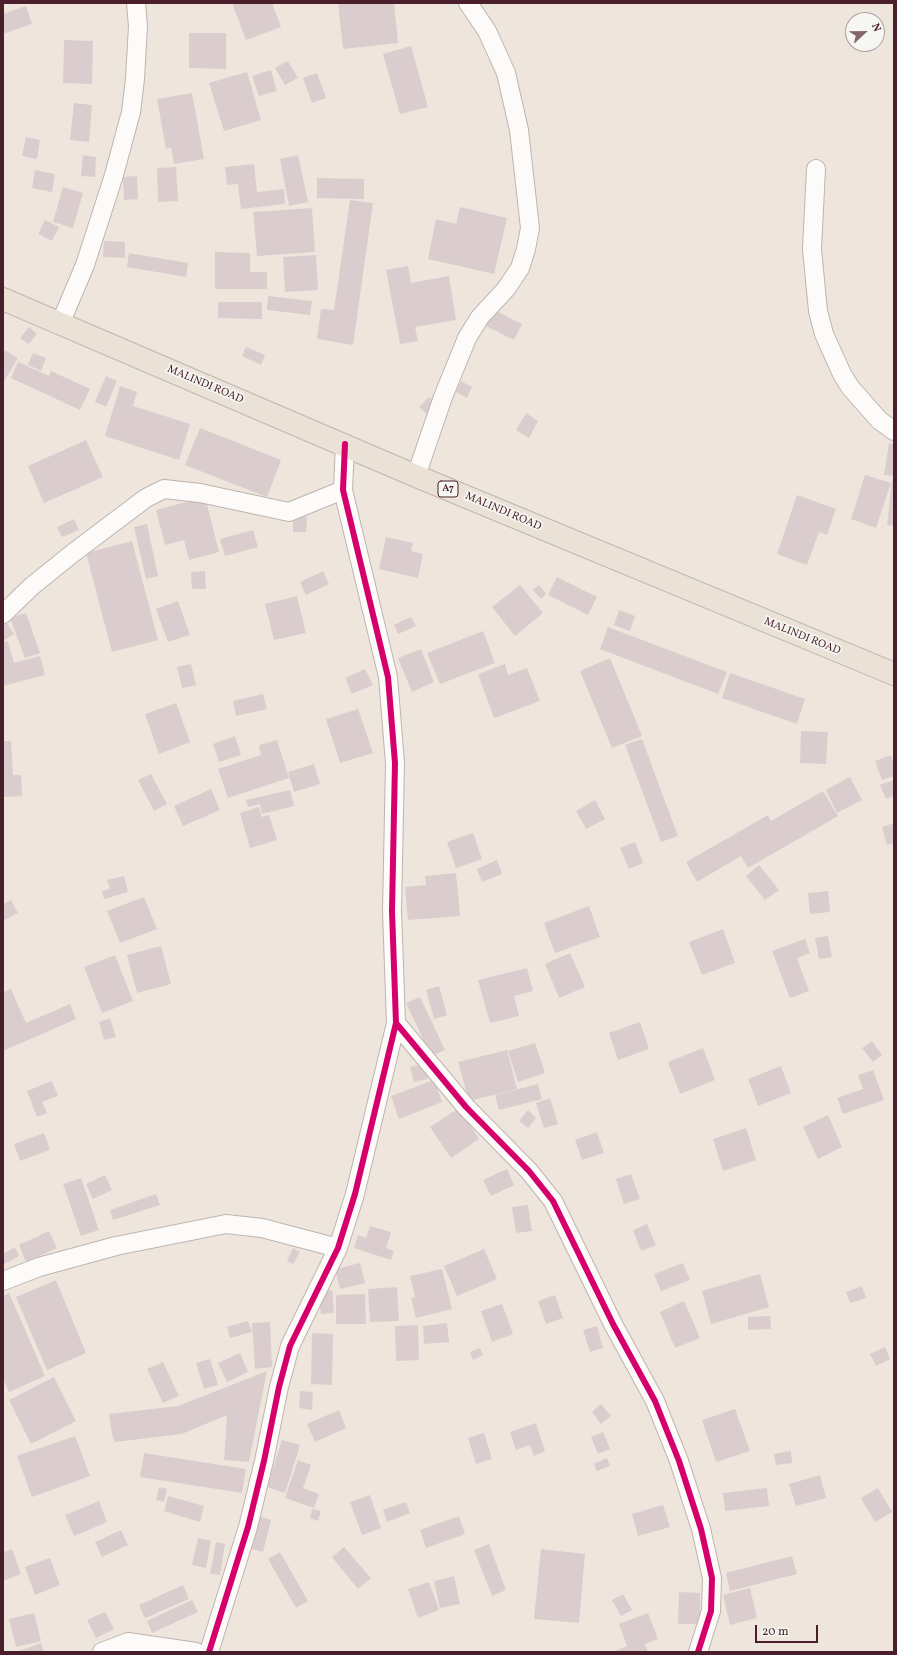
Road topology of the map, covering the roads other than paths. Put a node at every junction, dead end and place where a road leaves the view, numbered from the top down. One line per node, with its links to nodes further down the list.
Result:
1 (136, 3): 5 (street)
2 (468, 3): 8 (street)
3 (816, 169): 6 (street)
4 (3, 299): 5 (highway, MALINDI ROAD / A7)
5 (60, 324): 7 (highway, MALINDI ROAD / A7)
6 (894, 431)
7 (345, 444): 8 (highway, MALINDI ROAD / A7); 9 (street)
8 (416, 476): 11 (highway, MALINDI ROAD / A7)
9 (342, 490): 10 (street); 12 (street)
10 (3, 614)
11 (894, 674)
12 (396, 1022): 13 (street); 18 (street)
13 (338, 1248): 14 (street); 17 (street)
14 (3, 1282)
15 (102, 1652): 16 (street)
16 (196, 1652)
17 (209, 1652)
18 (698, 1652)

